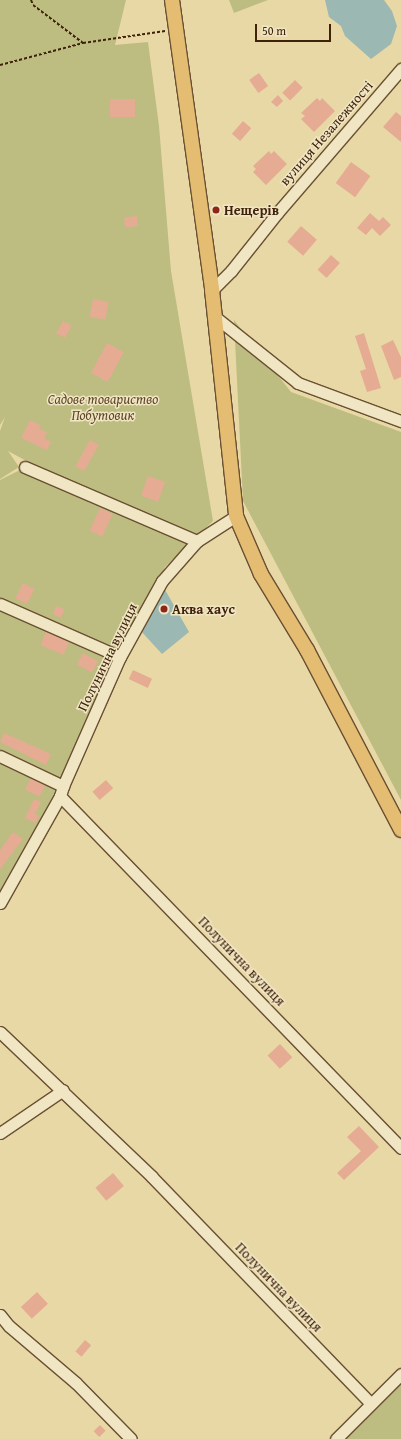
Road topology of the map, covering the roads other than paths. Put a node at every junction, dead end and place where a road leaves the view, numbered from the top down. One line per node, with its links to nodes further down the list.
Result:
1 (172, 0): 3 (main road)
2 (401, 69): 3 (street, вулиця Незалежності)
3 (212, 290): 4 (main road)
4 (214, 316): 5 (street); 7 (main road)
5 (401, 421)
6 (26, 467): 8 (street)
7 (236, 516): 8 (street, Полунична вулиця); 13 (main road)
8 (196, 541): 10 (street, Полунична вулиця)
9 (0, 604): 10 (street)
10 (120, 657): 12 (street, Полунична вулиця)
11 (0, 756): 12 (street)
12 (62, 791): 14 (street, Полунична вулиця); 18 (street, Полунична вулиця)
13 (401, 830)
14 (0, 903)
15 (0, 1032): 16 (street, Полунична вулиця)
16 (62, 1090): 17 (street); 21 (street, Полунична вулиця)
17 (0, 1133)
18 (401, 1148)
19 (0, 1315): 22 (street)
20 (401, 1374): 21 (street)
21 (371, 1404): 23 (street)
22 (131, 1439)
23 (336, 1439)

